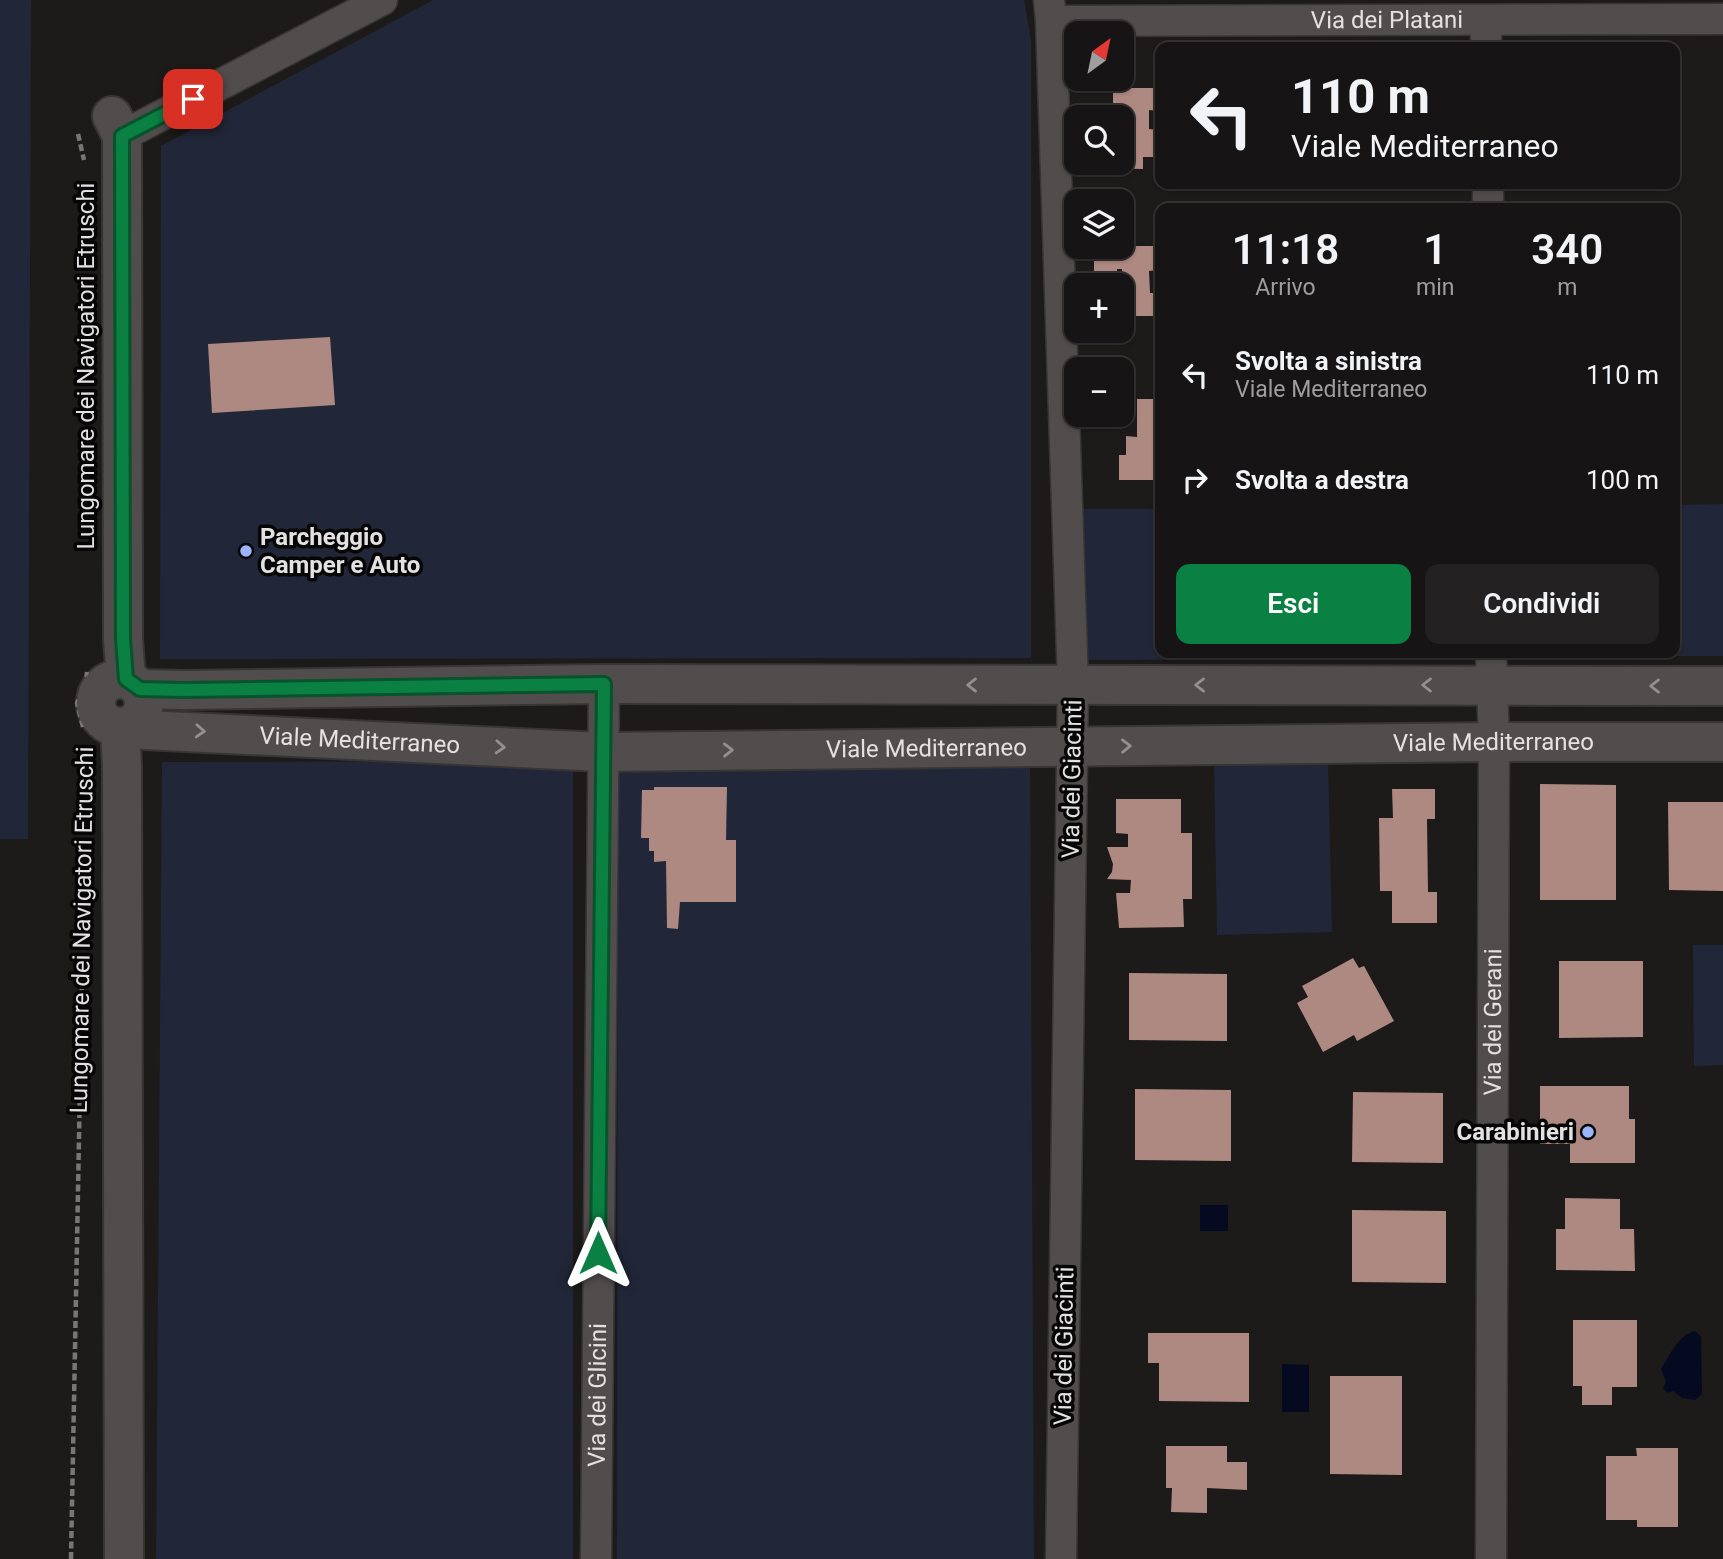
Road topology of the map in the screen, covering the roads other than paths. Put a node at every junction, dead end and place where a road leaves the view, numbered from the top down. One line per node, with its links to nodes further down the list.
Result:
1 (382, 0): 5 (street)
2 (1050, 10): 4 (street, Via dei Platani); 8 (street, Via dei Giacinti)
3 (1723, 19): 4 (street, Via dei Platani)
4 (1486, 34)
5 (117, 127): 10 (street, Lungomare dei Navigatori Etruschi)
6 (1492, 669): 8 (street, Viale Mediterraneo, one-way to 8); 9 (street, Viale Mediterraneo, one-way to 6); 11 (street, Via dei Gerani)
7 (604, 684): 8 (street, Viale Mediterraneo, one-way to 7); 10 (street, Viale Mediterraneo); 14 (street, Via dei Glicini)
8 (1073, 685): 13 (street, Via dei Giacinti)
9 (1723, 686)
10 (121, 710): 14 (street, Viale Mediterraneo, one-way to 14); 15 (street, Lungomare dei Navigatori Etruschi)
11 (1494, 742): 12 (street, Viale Mediterraneo); 13 (street, Viale Mediterraneo, one-way to 11); 18 (street, Via dei Gerani)
12 (1723, 742)
13 (1072, 747): 14 (street, Viale Mediterraneo, one-way to 13); 17 (street, Via dei Giacinti)
14 (602, 752): 16 (street, Via dei Glicini)
15 (124, 1559)
16 (596, 1559)
17 (1061, 1559)
18 (1491, 1559)

